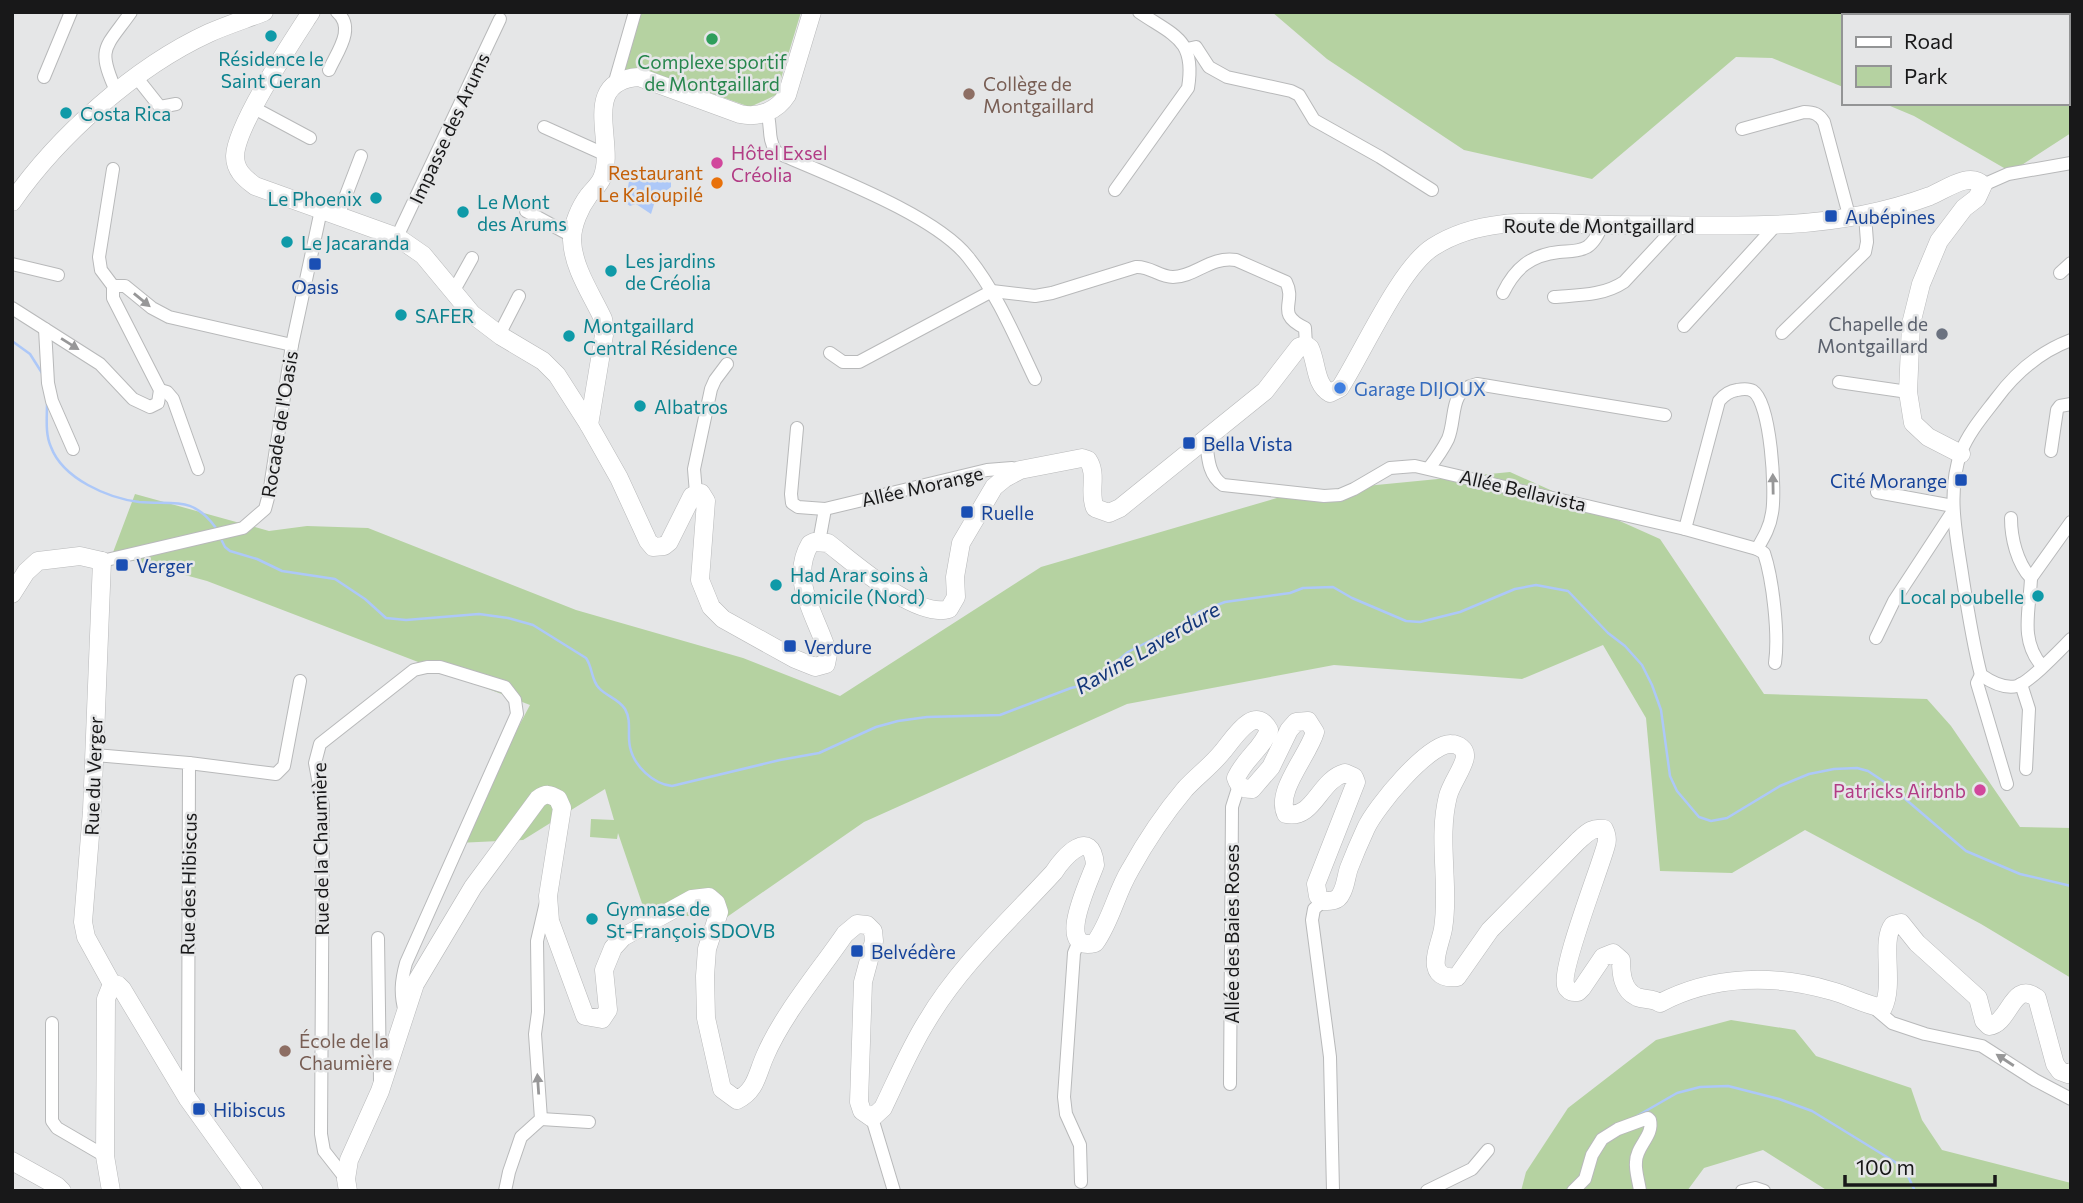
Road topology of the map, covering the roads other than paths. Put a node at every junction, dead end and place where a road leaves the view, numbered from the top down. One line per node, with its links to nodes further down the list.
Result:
1 (71, 12): 12 (street)
2 (131, 12): 15 (street)
3 (264, 12): 13 (main road)
4 (311, 12): 17 (main road)
5 (337, 12): 11 (street)
6 (635, 12): 14 (street)
7 (812, 12): 18 (main road)
8 (1139, 12): 10 (street)
9 (500, 19): 37 (street, Impasse des Arums)
10 (1187, 49): 27 (street); 28 (street)
11 (329, 70)
12 (44, 77)
13 (137, 78): 15 (main road); 16 (street)
14 (614, 85): 18 (main road); 22 (main road)
15 (117, 93): 29 (main road)
16 (176, 104)
17 (254, 108): 21 (street); 31 (main road)
18 (767, 112): 44 (street)
19 (544, 127): 22 (street)
20 (1742, 129): 32 (street)
21 (310, 138)
22 (604, 155): 36 (main road)
23 (361, 156): 31 (street, Rocade de l'Oasis)
24 (2071, 163): 26 (street)
25 (113, 169): 43 (street)
26 (1983, 185): 32 (main road, Route de Montgaillard); 62 (main road)
27 (1115, 190)
28 (1432, 190)
29 (12, 202)
30 (526, 211): 36 (street)
31 (330, 213): 37 (main road); 55 (street, Rocade de l'Oasis)
32 (1857, 217): 33 (main road, Route de Montgaillard); 52 (street)
33 (1777, 224): 35 (main road, Route de Montgaillard); 50 (street)
34 (1603, 225): 35 (main road, Route de Montgaillard); 46 (street); 56 (main road, Route de Montgaillard)
35 (1677, 225): 48 (street)
36 (572, 236): 65 (main road)
37 (397, 237): 45 (main road)
38 (472, 258): 45 (street)
39 (2071, 263): 41 (street)
40 (12, 264): 42 (street)
41 (2060, 273)
42 (58, 275)
43 (113, 286): 55 (street, one-way to 55); 61 (street)
44 (992, 290): 56 (street); 57 (street); 59 (street)
45 (453, 292): 53 (main road)
46 (1503, 293)
47 (519, 296): 53 (street)
48 (1554, 297)
49 (12, 308): 51 (street)
50 (1684, 326)
51 (45, 329): 61 (street, one-way to 61); 68 (street)
52 (1782, 333)
53 (499, 335): 65 (main road)
54 (2071, 340): 70 (street)
55 (292, 345): 83 (street, Rocade de l'Oasis)
56 (1306, 345): 67 (main road)
57 (830, 353)
58 (727, 364): 75 (street)
59 (1035, 379)
60 (1839, 383): 62 (street)
61 (160, 390): 72 (street)
62 (1908, 392): 70 (main road)
63 (2071, 404): 69 (street)
64 (1665, 415): 71 (street)
65 (589, 425): 75 (main road)
66 (797, 429): 77 (street, Allée Morange)
67 (1206, 440): 71 (street, Allée Bellavista); 73 (main road)
68 (73, 449)
69 (2051, 451)
70 (1961, 454): 76 (street)
71 (1429, 468): 80 (street, Allée Bellavista)
72 (198, 469)
73 (1020, 470): 77 (street, Allée Morange); 81 (main road)
74 (1877, 492): 76 (street)
75 (695, 493): 81 (main road)
76 (1953, 508): 87 (street); 91 (street)
77 (825, 509): 81 (street)
78 (2011, 518): 85 (street)
79 (2071, 522): 85 (street)
80 (1685, 529): 82 (street, Allée Bellavista); 82 (street, one-way to 80)
81 (819, 542)
82 (1757, 549): 89 (street)
83 (102, 561): 84 (main road); 86 (main road); 94 (main road, Rue du Verger)
84 (12, 576)
85 (2031, 578): 90 (street)
86 (12, 594)
87 (1876, 638)
88 (2071, 639): 90 (street)
89 (1775, 663)
90 (2042, 666): 93 (street)
91 (1981, 675): 93 (street); 97 (street)
92 (300, 681): 95 (street)
93 (2021, 684): 96 (street)
94 (95, 755): 95 (street); 103 (main road, Rue du Verger)
95 (189, 763): 111 (street, Rue des Hibiscus)
96 (2026, 769)
97 (2007, 784)
98 (1239, 785): 100 (main road); 102 (main road); 108 (street, Allée des Baies Roses)
99 (548, 896): 105 (main road); 112 (main road); 113 (street, one-way to 99)
100 (1323, 901): 104 (main road); 125 (street)
101 (379, 938): 109 (street)
102 (1079, 941): 112 (main road); 118 (street)
103 (112, 984): 111 (main road, Rue du Verger); 116 (main road)
104 (1871, 1006): 107 (main road); 110 (street, one-way to 104)
105 (406, 1014): 109 (main road); 119 (street, Rue de la Chaumière)
106 (52, 1023): 116 (street)
107 (2069, 1073): 110 (street)
108 (1230, 1084)
109 (380, 1091): 119 (main road)
110 (2067, 1097)
111 (188, 1099): 120 (main road, Rue du Verger)
112 (872, 1118): 124 (street)
113 (541, 1119): 114 (street); 123 (street)
114 (589, 1122)
115 (1488, 1150): 126 (street)
116 (105, 1156): 122 (main road)
117 (12, 1161): 121 (main road)
118 (1081, 1182)
119 (347, 1185)
120 (246, 1187)
121 (62, 1191)
122 (111, 1191)
123 (505, 1191)
124 (894, 1191)
125 (1333, 1191)
126 (1427, 1191)
127 (1573, 1191): 128 (street)
128 (1640, 1191)
129 (1742, 1191): 130 (street)
130 (1764, 1191)

